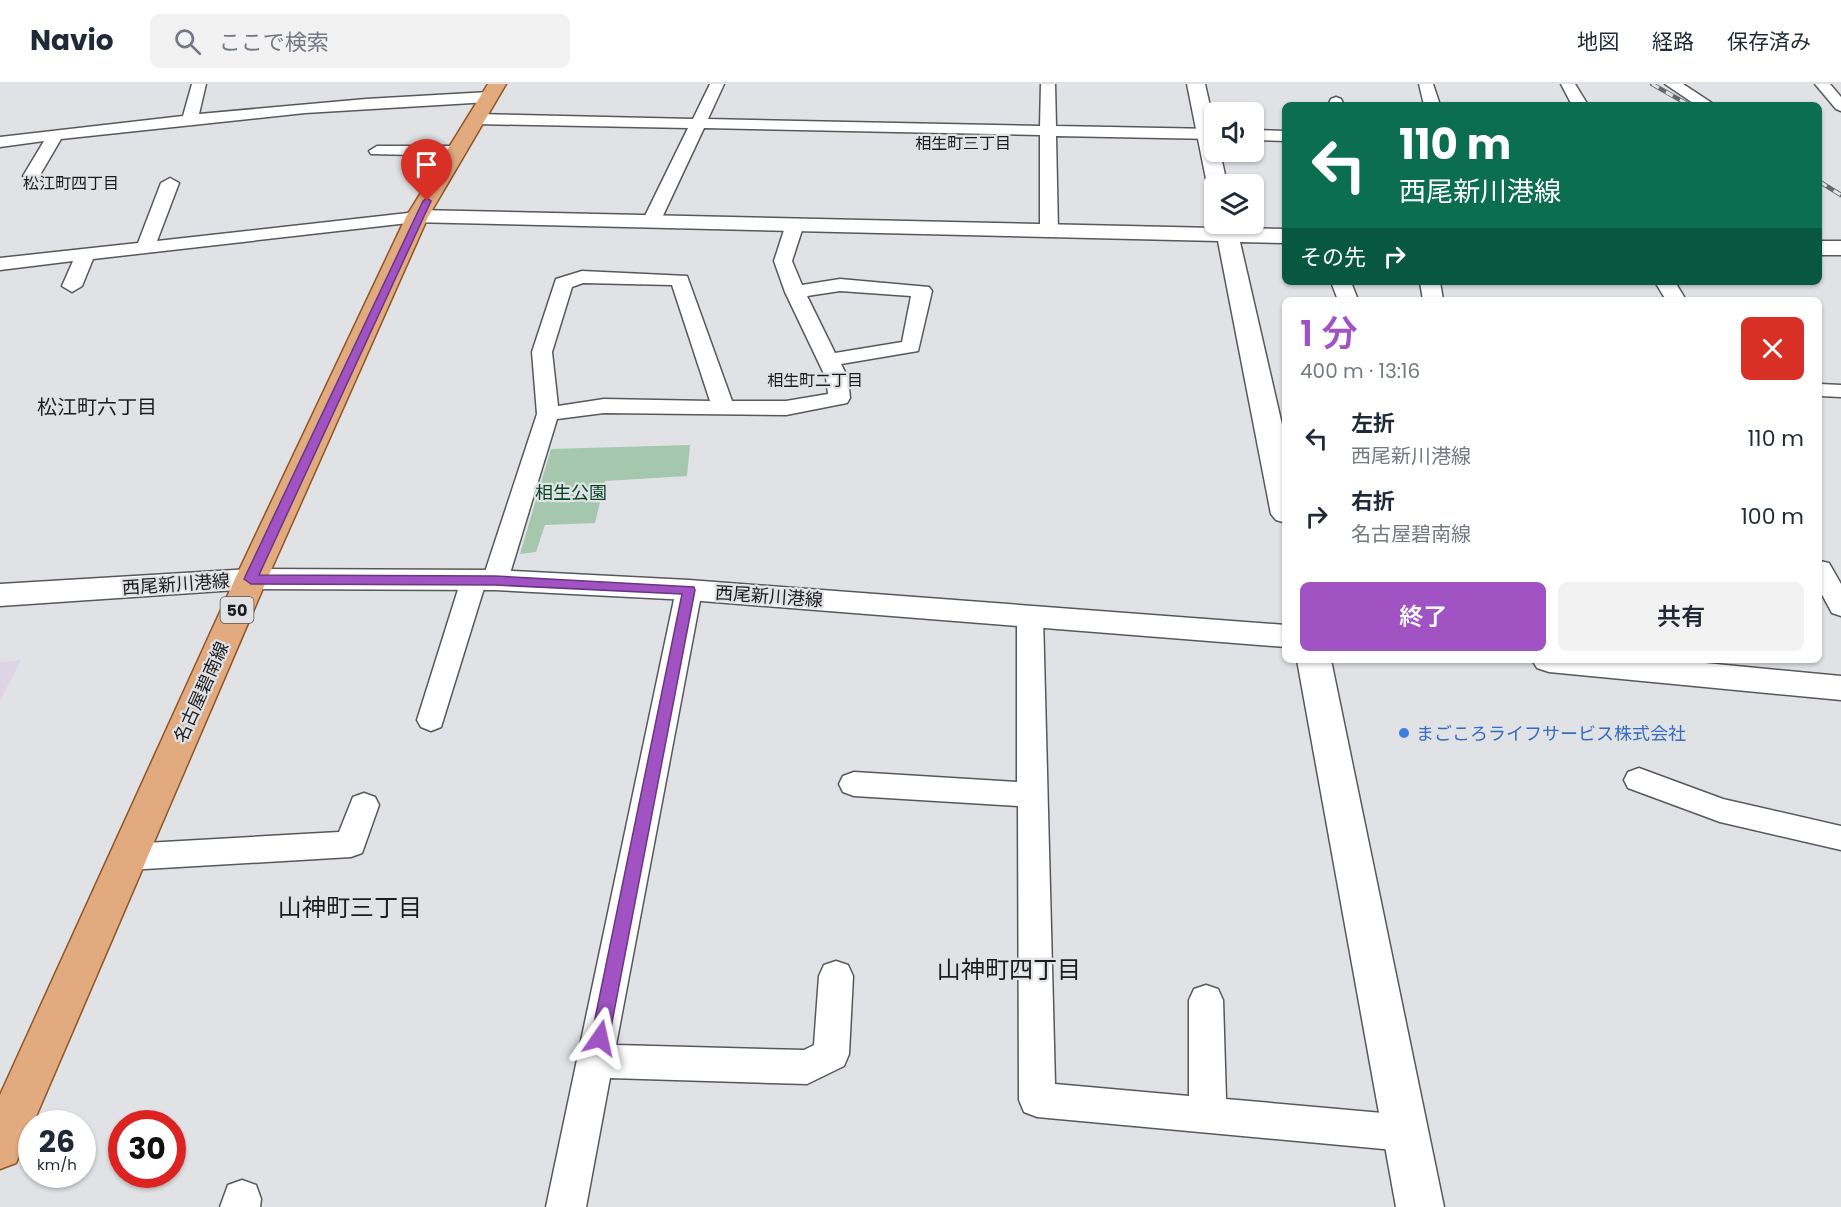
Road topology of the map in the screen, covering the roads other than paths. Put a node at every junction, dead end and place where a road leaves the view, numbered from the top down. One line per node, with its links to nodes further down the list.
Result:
1 (199, 84): 15 (street)
2 (717, 84): 16 (street)
3 (1048, 84): 17 (street)
4 (1196, 84): 14 (street)
5 (1426, 84): 10 (street)
6 (1568, 84): 11 (street)
7 (1672, 84): 12 (street)
8 (1822, 84): 13 (street)
9 (488, 100): 15 (street); 16 (street); 24 (main road, 名古屋碧南線 / 50)
10 (1431, 102)
11 (1578, 102)
12 (1702, 102)
13 (1841, 106)
14 (1204, 111)
15 (190, 119): 19 (street)
16 (697, 123): 17 (street); 28 (street)
17 (1048, 131): 18 (street); 31 (street)
18 (1204, 134)
19 (56, 135): 22 (street); 25 (street)
20 (1264, 135): 21 (street)
21 (1282, 136)
22 (0, 142)
23 (377, 151): 24 (street)
24 (457, 151): 27 (main road, 名古屋碧南線 / 50)
25 (31, 176)
26 (170, 183): 35 (street)
27 (417, 217): 28 (street); 35 (street); 49 (main road, 名古屋碧南線 / 50)
28 (651, 222): 29 (street)
29 (794, 227): 31 (street); 41 (street)
30 (1204, 229): 31 (street)
31 (1049, 231)
32 (1264, 233): 34 (street)
33 (1228, 234): 47 (street)
34 (1282, 236)
35 (145, 248): 38 (street)
36 (1822, 248): 37 (street)
37 (1841, 248)
38 (85, 255): 39 (street); 40 (street)
39 (0, 264)
40 (72, 286)
41 (795, 292): 42 (street); 42 (street)
42 (828, 360): 45 (street)
43 (1822, 390): 44 (street)
44 (1841, 391)
45 (723, 407): 46 (street); 46 (street)
46 (548, 414): 50 (street)
47 (1282, 494)
48 (1822, 573): 53 (street)
49 (251, 579): 50 (street, 西尾新川港線); 52 (street, 西尾新川港線); 66 (main road, 名古屋碧南線 / 50)
50 (484, 580): 51 (street, 西尾新川港線); 60 (street)
51 (689, 590): 54 (street, 西尾新川港線); 69 (street)
52 (0, 596)
53 (1841, 607)
54 (1030, 616): 55 (street, 西尾新川港線); 63 (street)
55 (1282, 636)
56 (1315, 663): 71 (street)
57 (1620, 663): 58 (street)
58 (1643, 664): 59 (street)
59 (1841, 688)
60 (431, 720)
61 (1639, 780): 65 (street)
62 (854, 784): 63 (street)
63 (1033, 795): 70 (street)
64 (363, 805): 66 (street)
65 (1841, 838)
66 (128, 857): 72 (main road, 名古屋碧南線 / 50)
67 (836, 976): 69 (street)
68 (1206, 1000): 70 (street)
69 (595, 1061): 73 (street)
70 (1208, 1115): 71 (street)
71 (1405, 1133): 74 (street)
72 (0, 1147)
73 (566, 1207)
74 (1420, 1207)

